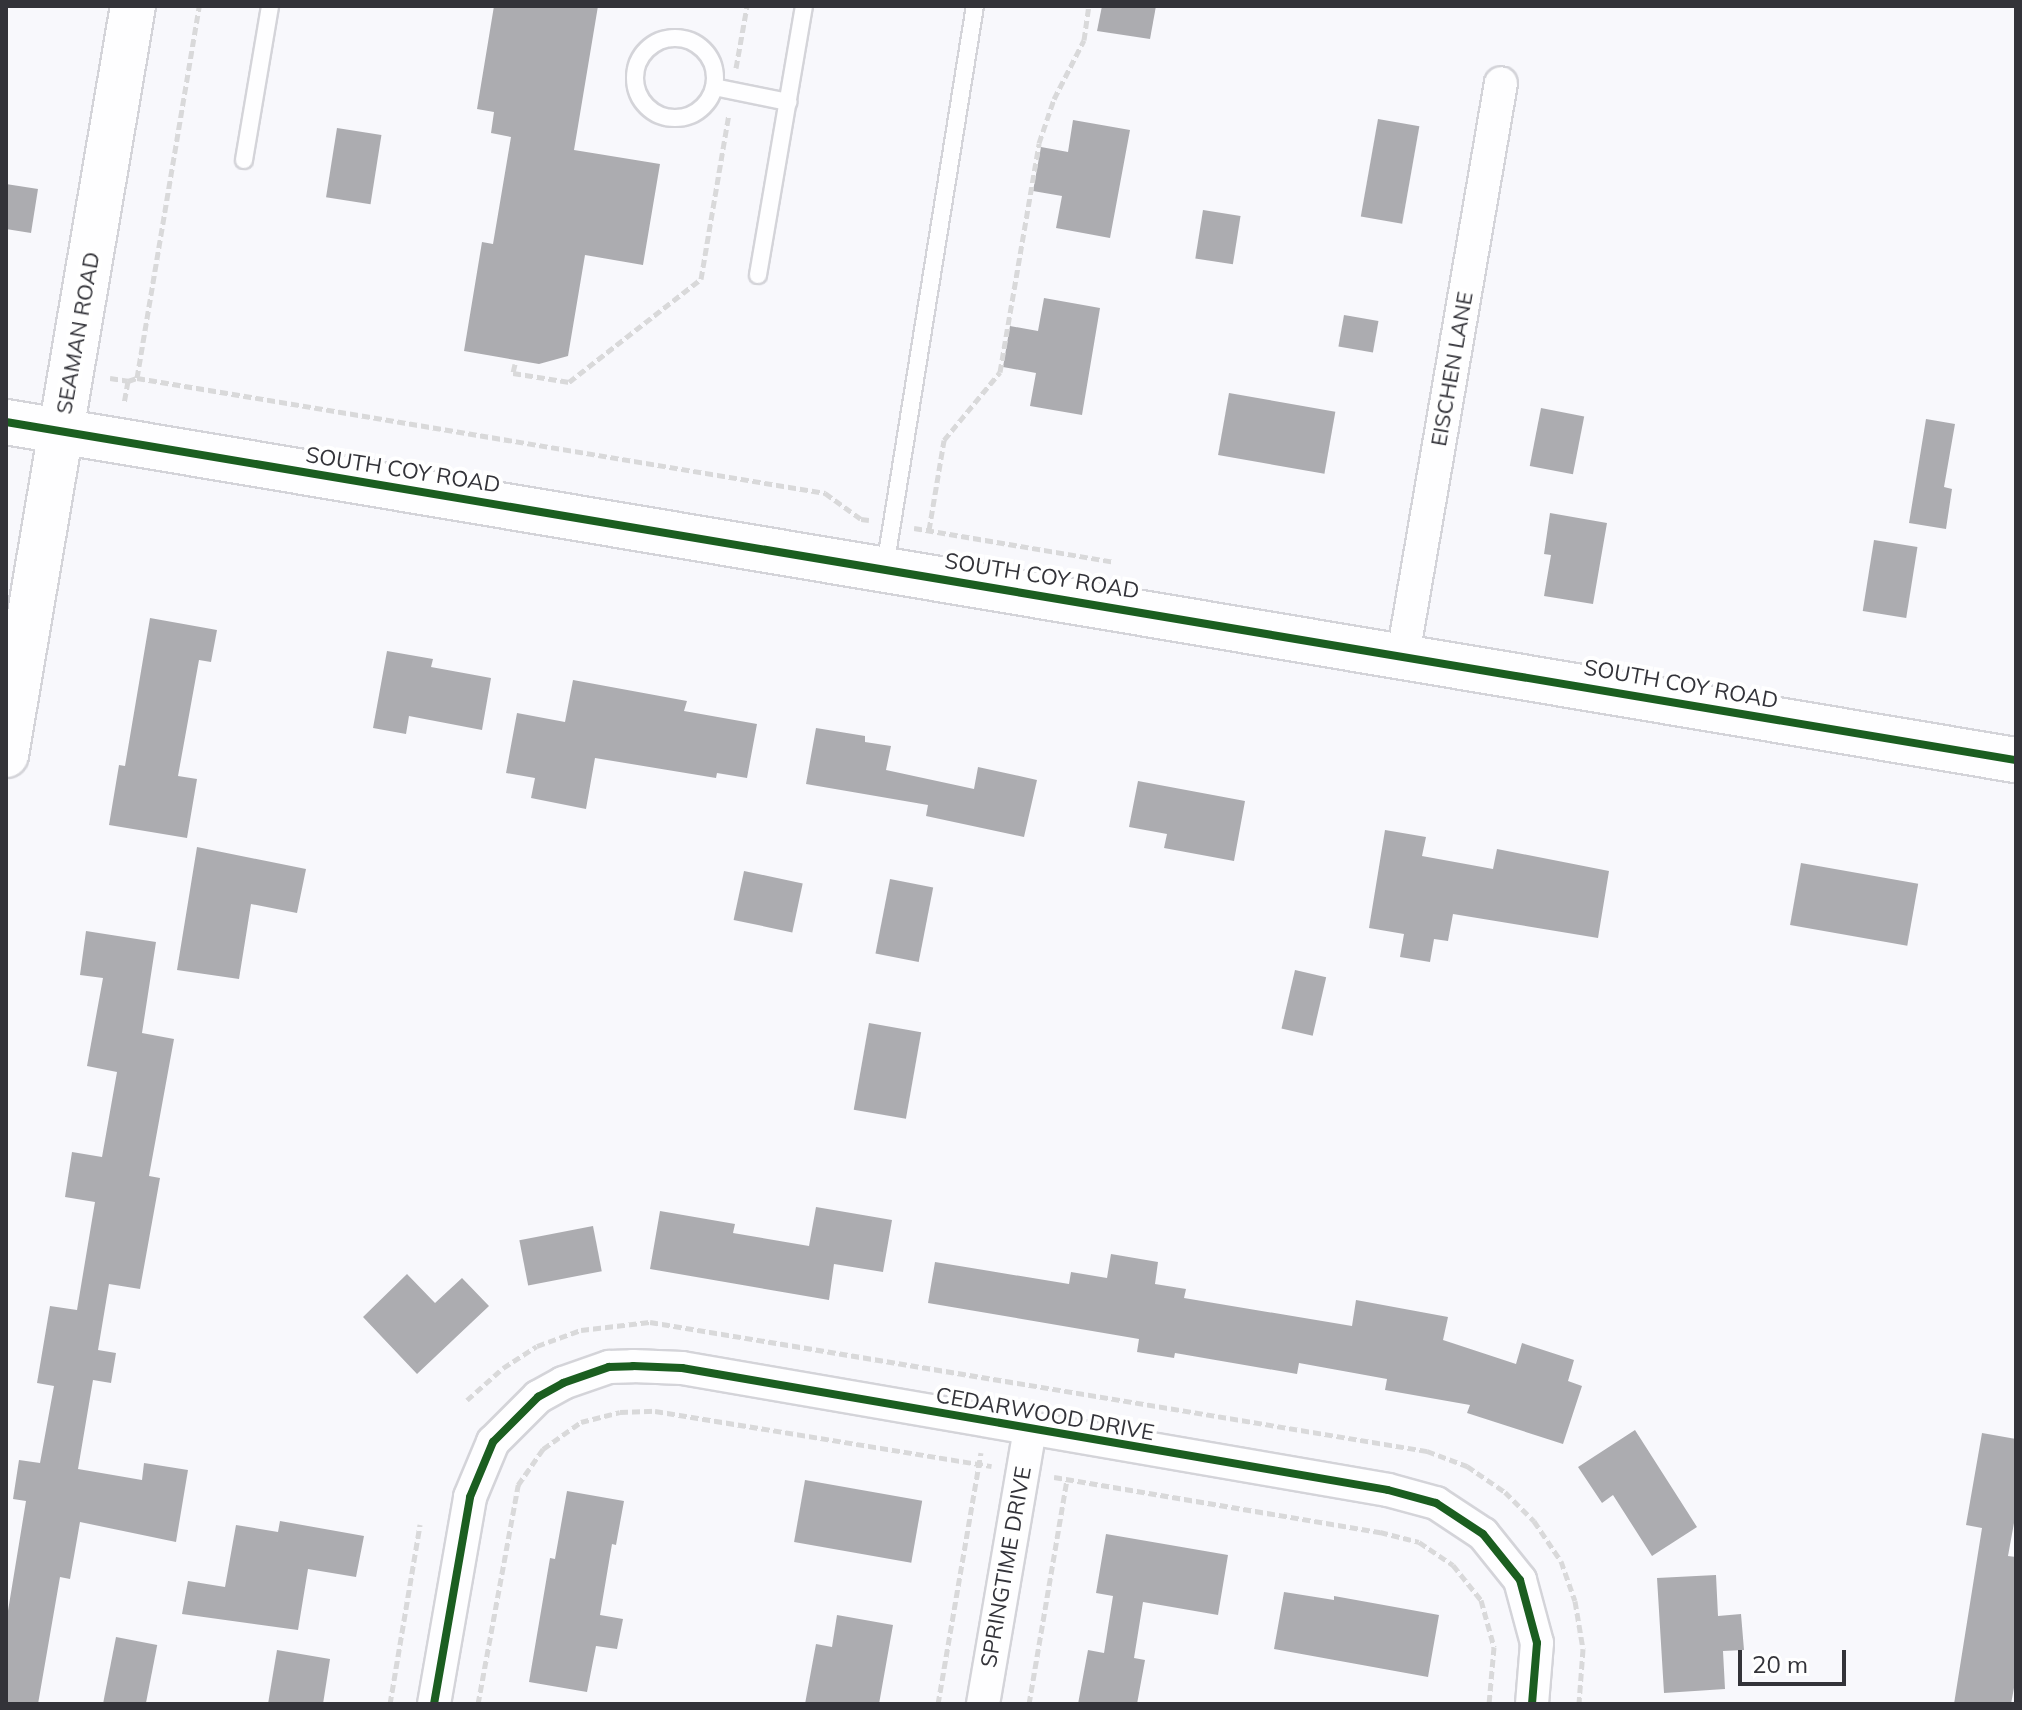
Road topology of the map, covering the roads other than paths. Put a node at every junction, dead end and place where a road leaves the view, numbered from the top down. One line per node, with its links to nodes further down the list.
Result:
1 (133, 6): 11 (street, SEAMAN ROAD)
2 (270, 6): 8 (lane)
3 (804, 6): 7 (lane)
4 (975, 6): 12 (lane)
5 (1501, 83): 13 (street, EISCHEN LANE)
6 (714, 87): 6 (lane); 7 (lane)
7 (788, 102): 9 (lane)
8 (244, 160)
9 (758, 275)
10 (6, 422): 11 (street, SOUTH COY ROAD)
11 (62, 431): 12 (street, SOUTH COY ROAD); 14 (street, SEAMAN ROAD)
12 (885, 568): 13 (street, SOUTH COY ROAD)
13 (1403, 655): 15 (street, SOUTH COY ROAD)
14 (6, 755)
15 (2016, 760)
16 (1030, 1429): 17 (street, CEDARWOOD DRIVE); 18 (street, SPRINGTIME DRIVE); 19 (street, CEDARWOOD DRIVE)
17 (434, 1704)
18 (983, 1704)
19 (1532, 1704)

